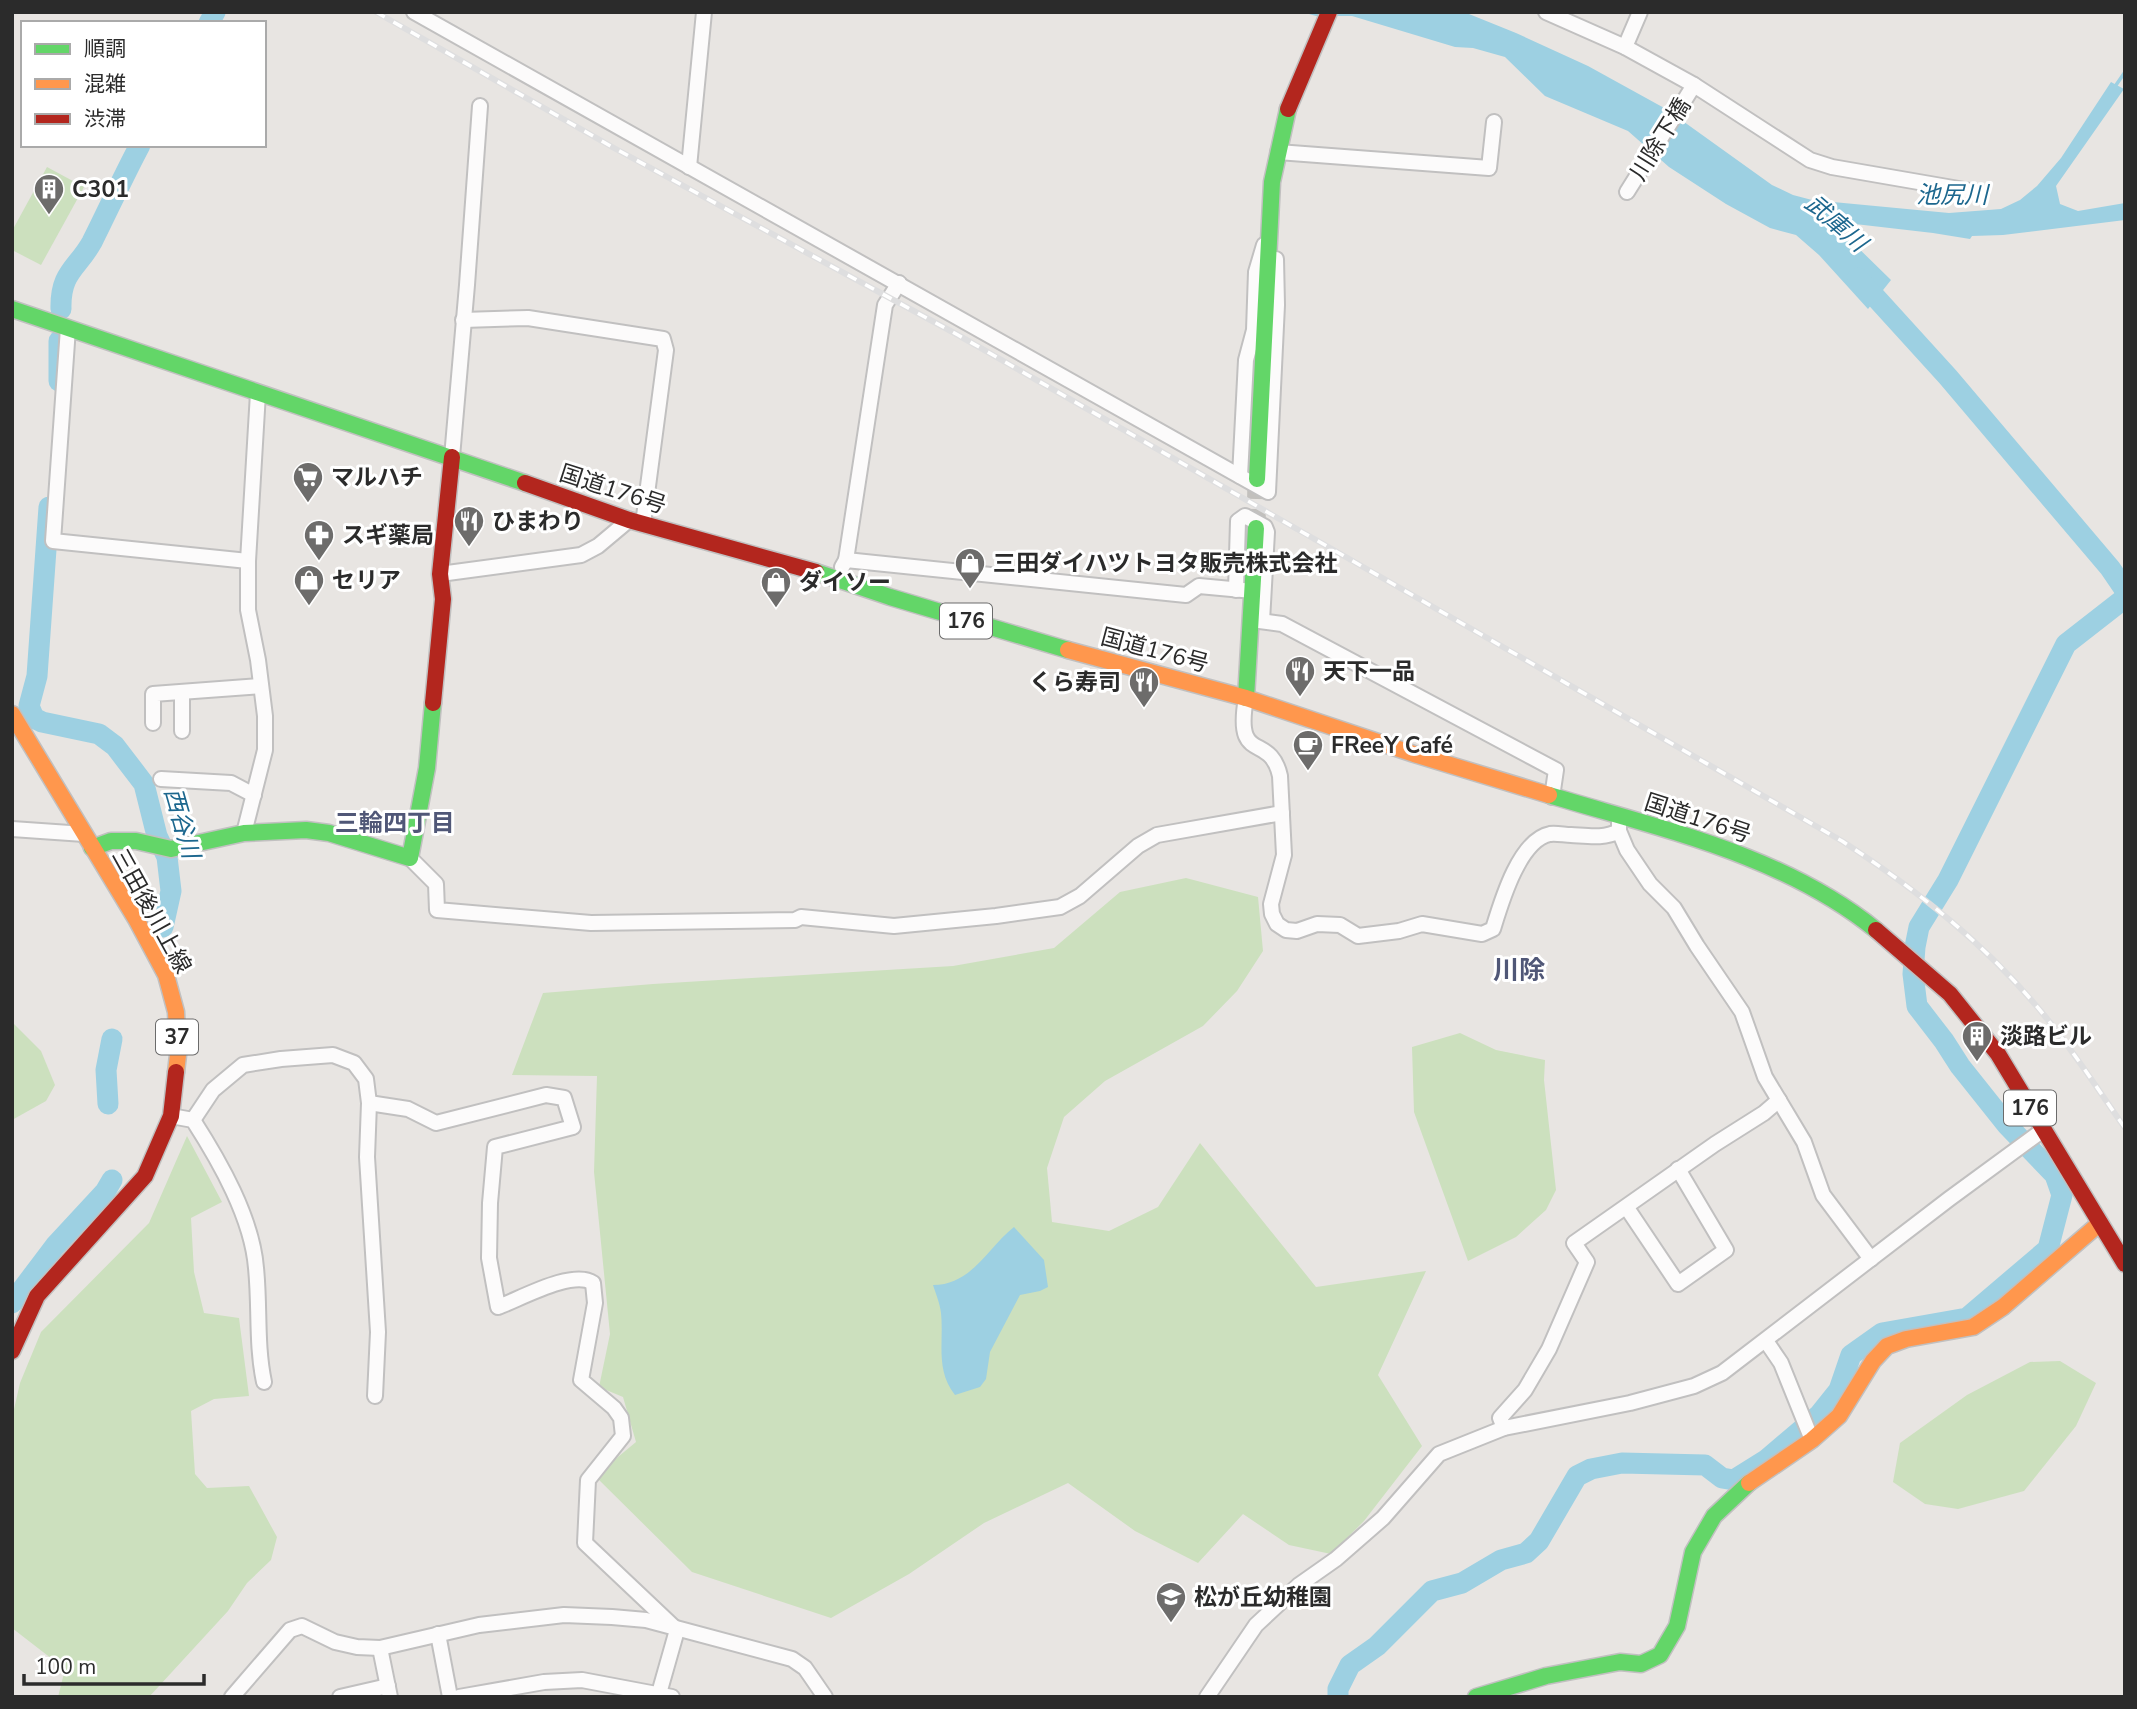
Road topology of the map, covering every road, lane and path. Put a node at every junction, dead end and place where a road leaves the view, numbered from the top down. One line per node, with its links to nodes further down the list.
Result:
1 (414, 12): 11 (street)
2 (704, 12): 11 (street)
3 (1329, 12): 10 (main road)
4 (1546, 12): 6 (street)
5 (1640, 12): 6 (street)
6 (1625, 47): 7 (street)
7 (1694, 85): 12 (street, 川除下橋); 13 (street)
8 (480, 106): 17 (street)
9 (1494, 121): 10 (street)
10 (1278, 152): 14 (main road)
11 (689, 167): 15 (street)
12 (1627, 192)
13 (1982, 193)
14 (1269, 230): 21 (street); 21 (street); 22 (main road)
15 (899, 283): 21 (street); 26 (street)
16 (12, 309): 18 (main road, 国道176号 / 176)
17 (463, 320): 20 (street); 23 (street)
18 (68, 328): 19 (main road, 国道176号 / 176); 25 (street)
19 (258, 393): 20 (main road, 国道176号 / 176); 25 (street)
20 (452, 457): 23 (main road, 国道176号 / 176); 27 (main road)
21 (1240, 476)
22 (1257, 479)
23 (636, 522): 27 (street); 28 (main road, 国道176号 / 176)
24 (1255, 528): 30 (main road)
25 (248, 561): 32 (street)
26 (846, 561): 28 (street); 29 (street)
27 (440, 574): 46 (main road)
28 (837, 578): 34 (main road, 国道176号 / 176)
29 (1236, 590): 30 (street); 31 (street)
30 (1253, 591): 31 (main road)
31 (1257, 620): 34 (main road); 40 (street)
32 (261, 686): 33 (street); 39 (street)
33 (182, 693): 36 (street); 37 (street)
34 (1246, 698): 40 (main road, 国道176号 / 176); 41 (street)
35 (12, 714): 45 (main road, 三田後川上線 / 37)
36 (153, 723)
37 (182, 732)
38 (161, 779): 39 (street)
39 (254, 795): 44 (street)
40 (1552, 797): 42 (main road, 国道176号 / 176)
41 (1282, 813): 42 (street); 46 (street)
42 (1619, 824): 47 (street); 51 (main road, 国道176号 / 176)
43 (12, 829): 45 (street)
44 (244, 833): 45 (main road); 46 (main road)
45 (88, 841): 49 (main road, 三田後川上線 / 37)
46 (410, 858)
47 (1779, 1100): 52 (street); 55 (street)
48 (369, 1103): 50 (street); 60 (street); 63 (street)
49 (171, 1116): 50 (street); 58 (main road, 三田後川上線 / 37)
50 (193, 1120): 59 (street)
51 (2031, 1138): 54 (main road, 国道176号 / 176); 55 (street)
52 (1678, 1170): 53 (street); 53 (street)
53 (1626, 1208): 61 (street)
54 (2099, 1223): 56 (main road, 国道176号 / 176); 62 (main road)
55 (1871, 1259): 57 (street)
56 (2125, 1264)
57 (1766, 1341): 61 (street); 62 (street)
58 (12, 1351)
59 (264, 1382)
60 (375, 1396)
61 (1504, 1428): 73 (street)
62 (1809, 1430): 74 (main road)
63 (677, 1630): 64 (street); 68 (street); 72 (street)
64 (438, 1634): 65 (street); 70 (street)
65 (380, 1648): 66 (street); 67 (street)
66 (389, 1692): 69 (street)
67 (236, 1695)
68 (663, 1696): 71 (street)
69 (340, 1697)
70 (450, 1697)
71 (460, 1697)
72 (825, 1697)
73 (1207, 1697)
74 (1476, 1697)

